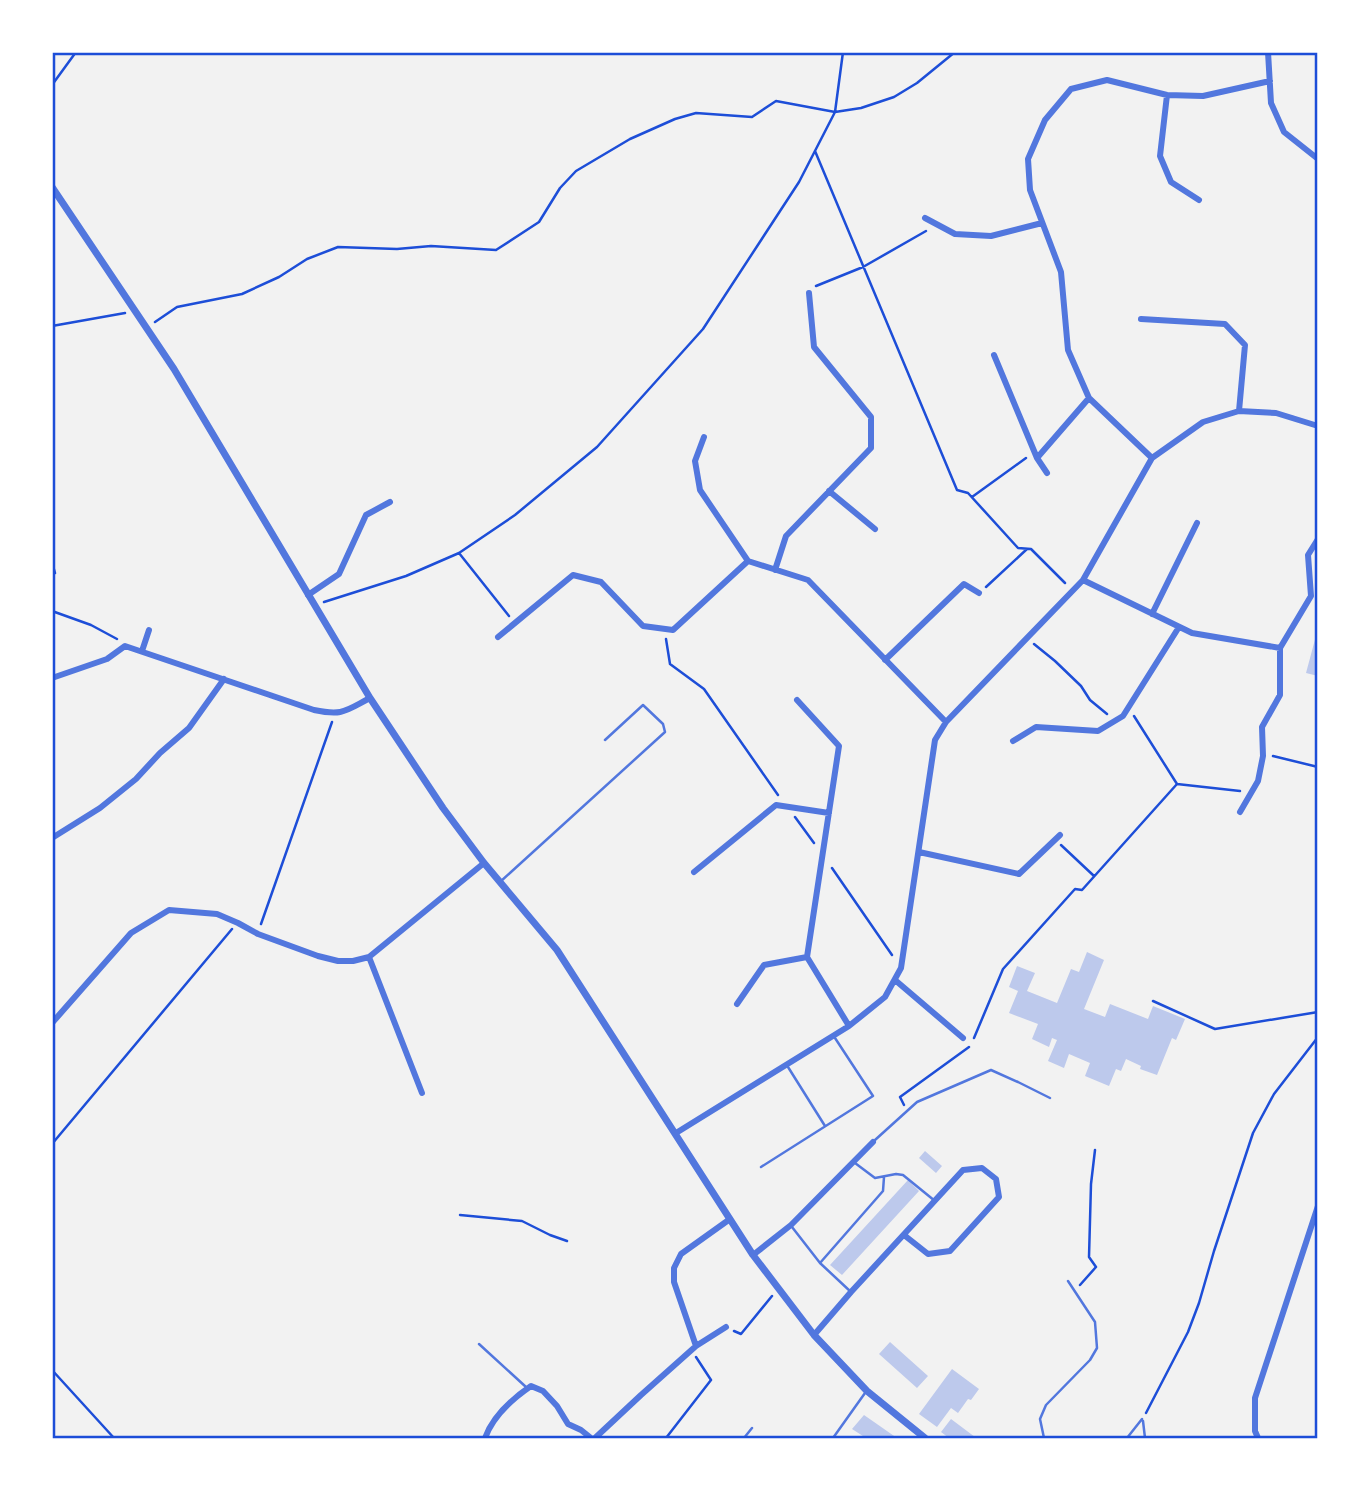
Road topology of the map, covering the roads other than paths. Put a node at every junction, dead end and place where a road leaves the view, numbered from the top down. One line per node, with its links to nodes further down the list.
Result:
1 (1268, 52): 2 (street)
2 (1270, 81): 3 (street); 4 (street)
3 (1167, 95): 6 (street); 8 (street)
4 (1318, 159)
5 (52, 187): 28 (street)
6 (1199, 200)
7 (925, 218): 8 (street)
8 (1042, 223): 12 (street)
9 (809, 293): 19 (street)
10 (1141, 319): 13 (street)
11 (994, 355): 16 (street)
12 (1089, 398): 16 (street); 17 (street)
13 (1239, 411): 14 (street); 17 (street)
14 (1318, 426)
15 (704, 437): 24 (street)
16 (1036, 454): 18 (street)
17 (1152, 458): 26 (street)
18 (1047, 473)
19 (830, 491): 22 (street); 25 (street)
20 (390, 502): 28 (street)
21 (1197, 523): 29 (street)
22 (875, 530)
23 (1318, 539): 33 (street)
24 (748, 561): 25 (street); 32 (street)
25 (775, 570): 35 (street)
26 (1083, 580): 29 (street); 40 (street)
27 (979, 593): 35 (street)
28 (309, 595): 38 (street)
29 (1152, 614): 30 (street)
30 (1178, 627): 33 (street); 42 (street)
31 (149, 629): 34 (street)
32 (498, 637)
33 (1280, 648): 43 (street)
34 (142, 651): 36 (street); 37 (street)
35 (886, 660): 40 (street)
36 (52, 678)
37 (223, 679): 38 (street); 46 (street)
38 (370, 698): 48 (street)
39 (797, 700): 44 (street)
40 (946, 722): 47 (street)
41 (605, 740): 50 (lane)
42 (1013, 741)
43 (1240, 812)
44 (829, 813): 49 (street); 52 (street)
45 (1058, 837): 47 (street)
46 (52, 838)
47 (919, 852): 53 (street)
48 (484, 863): 50 (street); 51 (street)
49 (694, 872)
50 (500, 882): 63 (street)
51 (369, 957): 55 (street); 60 (street)
52 (807, 957): 54 (street); 56 (street)
53 (895, 980): 56 (street); 58 (street)
54 (737, 1004)
55 (52, 1023)
56 (849, 1026): 57 (street)
57 (834, 1035): 59 (street); 62 (lane)
58 (963, 1038)
59 (786, 1064): 62 (lane); 63 (street)
60 (422, 1093)
61 (1050, 1098): 64 (lane)
62 (825, 1126): 66 (lane)
63 (676, 1133): 70 (street)
64 (873, 1142): 65 (street)
65 (854, 1161): 67 (lane); 71 (street)
66 (761, 1167)
67 (884, 1177): 68 (lane); 74 (lane)
68 (935, 1200): 72 (street); 72 (street)
69 (1318, 1206): 92 (street)
70 (730, 1219): 73 (street); 80 (street)
71 (791, 1226): 73 (street); 74 (lane)
72 (904, 1235): 76 (street)
73 (753, 1255): 78 (street)
74 (820, 1262): 76 (lane)
75 (1068, 1281): 89 (lane)
76 (850, 1292): 78 (street)
77 (726, 1327): 80 (street)
78 (814, 1335): 82 (street)
79 (479, 1344): 81 (lane)
80 (694, 1348): 85 (street)
81 (527, 1388): 84 (street); 85 (street)
82 (867, 1391): 87 (lane); 88 (street)
83 (752, 1428): 86 (lane)
84 (485, 1438)
85 (593, 1438)
86 (744, 1438)
87 (833, 1438)
88 (925, 1438)
89 (1044, 1438)
90 (1127, 1438): 91 (lane)
91 (1145, 1438)
92 (1258, 1438)

